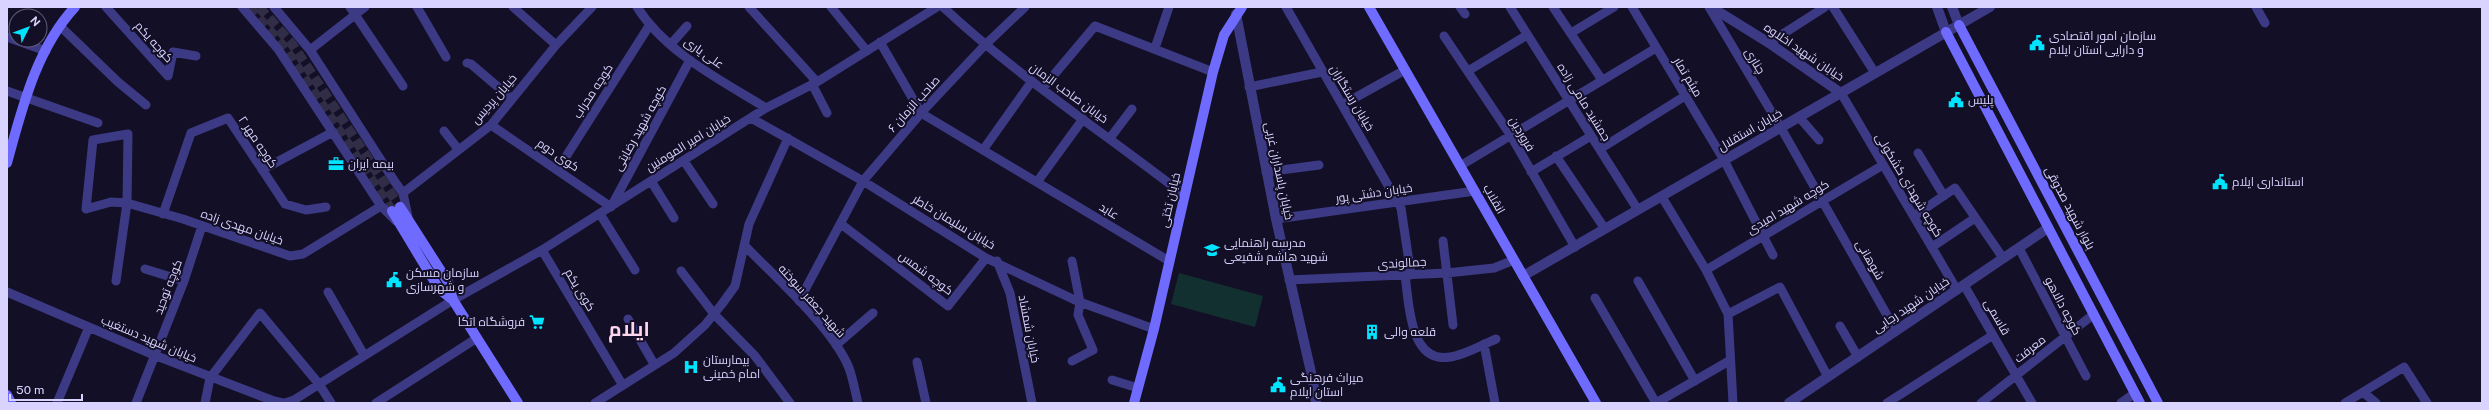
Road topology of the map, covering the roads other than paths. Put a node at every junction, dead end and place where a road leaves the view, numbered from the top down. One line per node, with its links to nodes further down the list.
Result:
1 (106, 7): 51 (street, کوچه یکم)
2 (242, 7): 85 (street)
3 (274, 7): 48 (street)
4 (365, 7): 29 (street)
5 (417, 7): 52 (street)
6 (513, 7): 44 (street)
7 (591, 7): 44 (street, خیابان پردیس)
8 (637, 7): 34 (street, علی یاری)
9 (749, 7): 62 (street)
10 (831, 7): 49 (street)
11 (937, 7): 41 (street, خیابان امیر المومنین)
12 (943, 7): 45 (street, خیابان صاحب الزمان)
13 (1025, 7): 45 (street, صاحب الزمان ۶)
14 (1169, 7): 46 (street)
15 (1286, 7): 58 (street, خیابان رستگاران)
16 (1369, 7): 55 (main road, انقلاب)
17 (1510, 7): 38 (street, جمشید مامی زاده)
18 (1553, 7): 37 (street)
19 (1614, 7): 37 (street)
20 (1632, 7): 47 (street, میثم تمار)
21 (1710, 7): 42 (street, خیابان شهید اخلاوه); 83 (street, چناری)
22 (1825, 7): 42 (street)
23 (1833, 7): 59 (street)
24 (1937, 7): 36 (street)
25 (1952, 7): 32 (street)
26 (1990, 7): 32 (street, خیابان استقلال)
27 (2256, 7): 31 (street)
28 (72, 8): 33 (main road)
29 (353, 10): 48 (street); 63 (street)
30 (1239, 11): 57 (main road, خیابان تختی); 64 (street, خیابان پاسداران غربی)
31 (2265, 23)
32 (1959, 24): 36 (street, خیابان استقلال); 226 (main road, بلوار شهید صدوقی)
33 (60, 26): 50 (main road); 73 (street)
34 (649, 26): 43 (street, علی یاری); 102 (street, کوچه محراب)
35 (687, 26): 43 (street)
36 (1946, 32): 59 (street, خیابان استقلال); 132 (main road)
37 (1571, 33): 60 (street)
38 (1527, 35): 56 (street); 71 (street, جمشید مامی زاده)
39 (1444, 36): 56 (street, فروردین)
40 (7, 37): 50 (street)
41 (880, 42): 49 (street, خیابان امیر المومنین); 77 (street)
42 (1769, 43): 67 (street, خیابان شهید اخلاوه)
43 (671, 44): 53 (street, علی یاری)
44 (556, 45): 70 (street, خیابان پردیس)
45 (984, 46): 61 (street, خیابان صاحب الزمان); 77 (street, صاحب الزمان ۶)
46 (1155, 48): 57 (street); 65 (street)
47 (1656, 48): 60 (street); 68 (street, میثم تمار)
48 (310, 50): 110 (street)
49 (866, 50): 62 (street, خیابان امیر المومنین)
50 (46, 51): 69 (main road)
51 (196, 56)
52 (446, 57)
53 (690, 60): 74 (street, علی یاری); 120 (street, کوچه شهید رضایتی)
54 (467, 63): 70 (street)
55 (1405, 70): 72 (street); 101 (main road, انقلاب)
56 (1468, 71): 86 (street, فروردین)
57 (1213, 72): 111 (main road, خیابان تختی)
58 (1322, 72): 64 (street); 72 (street, خیابان رستگاران)
59 (1875, 73): 67 (street, خیابان استقلال)
60 (1602, 80): 71 (street)
61 (1032, 81): 65 (street, خیابان صاحب الزمان); 93 (street)
62 (815, 83): 74 (street, خیابان امیر المومنین); 76 (street)
63 (403, 86)
64 (1249, 86): 104 (street, خیابان پاسداران غربی)
65 (1042, 89): 80 (street, خیابان صاحب الزمان)
66 (7, 91): 69 (street)
67 (1841, 93): 78 (street, خیابان استقلال); 100 (street, کوچه شهدای کشکولی)
68 (1685, 96): 91 (street); 96 (street, میثم تمار)
69 (26, 97): 81 (street); 98 (main road)
70 (511, 98): 82 (street, خیابان پردیس)
71 (1569, 101): 86 (street); 87 (street, جمشید مامی زاده)
72 (1342, 105): 115 (street, خیابان رستگاران)
73 (146, 106)
74 (766, 108): 79 (street, خیابان امیر المومنین)
75 (1132, 109): 89 (street)
76 (827, 113)
77 (921, 113): 93 (street, عابد); 107 (street, صاحب الزمان ۶)
78 (1799, 117): 83 (street, خیابان استقلال); 90 (street)
79 (751, 118): 88 (street, خیابان سلیمان خاطر); 97 (street, خیابان امیر المومنین)
80 (1083, 119): 89 (street, خیابان صاحب الزمان); 108 (street)
81 (98, 123)
82 (490, 125): 92 (street, خیابان پردیس); 102 (street, کوی دوم)
83 (1781, 128): 96 (street, خیابان استقلال); 114 (street, چناری)
84 (444, 131): 92 (street)
85 (333, 132): 103 (street); 118 (street)
86 (1511, 136): 101 (street); 105 (street, فروردین)
87 (1591, 136): 91 (street, جمشید مامی زاده); 95 (street)
88 (788, 138): 107 (street, خیابان سلیمان خاطر); 136 (street)
89 (1110, 138): 111 (street, خیابان صاحب الزمان)
90 (1819, 140)
91 (1600, 149): 122 (street, جمشید مامی زاده)
92 (458, 150): 110 (street, خیابان پردیس)
93 (983, 150): 108 (street, عابد)
94 (1918, 153): 112 (street)
95 (1556, 156): 105 (street); 133 (street)
96 (1724, 160): 113 (street, خیابان استقلال); 134 (street, میثم تمار)
97 (684, 161): 106 (street, خیابان امیر المومنین); 117 (street)
98 (7, 163)
99 (1319, 165): 104 (street)
100 (1883, 165): 114 (street, کوچه شهید امیدی); 125 (street, کوچه شهدای کشکولی)
101 (1460, 166): 109 (main road, انقلاب)
102 (558, 169): 120 (street, کوی دوم)
103 (262, 170): 119 (street, کوچه مهر ۲); 123 (street, کوچه مهر ۲)
104 (1266, 172): 128 (street, خیابان پاسداران غربی)
105 (1531, 172): 137 (street, فروردین)
106 (651, 181): 120 (street, خیابان امیر المومنین); 126 (street)
107 (863, 181): 130 (street, صاحب الزمان ۶); 142 (street, خیابان سلیمان خاطر)
108 (1037, 182): 147 (street, عابد)
109 (1474, 191): 115 (street, خیابان دشتی پور); 145 (main road, انقلاب)
110 (402, 193): 129 (street)
111 (1184, 195): 147 (main road, خیابان تختی)
112 (1944, 196): 125 (street); 127 (street)
113 (1662, 197): 122 (street, خیابان استقلال); 150 (street)
114 (1822, 201): 134 (street, کوچه شهید امیدی); 175 (street, شوهانی)
115 (1397, 202): 128 (street, خیابان دشتی پور); 153 (street, خیابان رستگاران)
116 (126, 204): 116 (street, خیابان مهدی زاده); 123 (street, خیابان مهدی زاده); 156 (street)
117 (712, 204)
118 (381, 206): 129 (street); 131 (street, خیابان مهدی زاده)
119 (326, 207)
120 (611, 207): 124 (street, خیابان امیر المومنین)
121 (396, 209): 129 (main road)
122 (1638, 210): 133 (street, خیابان استقلال)
123 (163, 214): 131 (street, خیابان مهدی زاده)
124 (600, 214): 140 (street, خیابان امیر المومنین); 149 (street)
125 (1914, 216): 138 (street, کوچه شهدای کشکولی)
126 (674, 218)
127 (1975, 218): 138 (street); 143 (street)
128 (1276, 219): 155 (street, خیابان پاسداران غربی)
129 (404, 223): 163 (main road)
130 (840, 224): 142 (street, کوچه شمس); 164 (street, صاحب الزمان ۶)
131 (202, 226): 157 (street, کوچه توحید)
132 (2048, 228): 139 (street, خیابان شهید رجایی); 169 (main road)
133 (1605, 229): 137 (street, خیابان استقلال)
134 (1763, 236): 141 (street, میثم تمار); 150 (street, کوچه شهید امیدی)
135 (1442, 241): 152 (street)
136 (744, 245): 164 (street, شهید جعفر سوخته); 167 (street)
137 (1575, 247): 154 (street, خیابان استقلال)
138 (1932, 247): 159 (street, کوچه شهدای کشکولی)
139 (2019, 248): 143 (street, خیابان شهید رجایی); 177 (street, کوچه دالاهو)
140 (542, 250): 163 (street, خیابان امیر المومنین); 196 (street, کوی یکم)
141 (1773, 255)
142 (986, 258): 146 (street, خیابان سلیمان خاطر)
143 (2003, 258): 159 (street, خیابان شهید رجایی)
144 (1072, 260): 165 (street)
145 (1514, 260): 152 (street, جمالوندی); 154 (main road, انقلاب)
146 (997, 261): 165 (street, خیابان سلیمان خاطر); 213 (street, خیابان شمشاد)
147 (1169, 261): 174 (main road, خیابان تختی)
148 (146, 269): 157 (street)
149 (635, 270)
150 (1706, 270): 168 (street)
151 (681, 271): 167 (street)
152 (1447, 273): 153 (street, جمالوندی); 171 (street)
153 (1408, 275): 155 (street, جمالوندی); 180 (street, خیابان رستگاران)
154 (1524, 276): 217 (main road, انقلاب)
155 (1289, 280): 215 (street, خیابان پاسداران غربی)
156 (116, 281)
157 (184, 281): 182 (street, کوچه توحید)
158 (1638, 281): 194 (street)
159 (1961, 287): 175 (street, خیابان شهید رجایی); 176 (street, قاسمی)
160 (7, 292): 173 (street, خیابان شهید دستغیب)
161 (328, 292): 183 (street)
162 (1595, 298): 218 (street)
163 (453, 300): 178 (main road); 183 (street, خیابان شهید دستغیب)
164 (799, 301): 181 (street, شهید جعفر سوخته)
165 (1080, 302): 174 (street, خیابان سلیمان خاطر); 185 (street)
166 (873, 313): 181 (street)
167 (714, 314): 188 (street); 210 (street)
168 (1728, 314): 186 (street); 191 (street)
169 (2094, 314): 177 (street, معرفت); 199 (main road)
170 (628, 319): 188 (street)
171 (1453, 325)
172 (1840, 326): 184 (street)
173 (88, 327): 182 (street, خیابان شهید دستغیب); 202 (street)
174 (1154, 329): 197 (main road, خیابان تختی)
175 (1896, 331): 184 (street, خیابان شهید رجایی)
176 (1993, 335): 189 (street, قاسمی); 221 (street)
177 (2065, 336): 189 (street, معرفت); 190 (street, کوچه دالاهو)
178 (476, 338): 207 (street); 208 (main road)
179 (1496, 339): 180 (street, خیابان رستگاران)
180 (1484, 344): 216 (street)
181 (836, 345): 211 (street, شهید جعفر سوخته)
182 (154, 355): 192 (street, خیابان شهید دستغیب); 203 (street, کوچه توحید)
183 (364, 355): 195 (street, خیابان شهید دستغیب)
184 (1858, 357): 191 (street, خیابان شهید رجایی)
185 (1072, 361)
186 (1729, 361): 194 (street); 219 (street)
187 (917, 362): 212 (street)
188 (654, 364): 196 (street)
189 (2016, 375): 222 (street, معرفت); 223 (street, قاسمی)
190 (2086, 376)
191 (1828, 377): 220 (street, خیابان شهید رجایی)
192 (210, 378): 195 (street); 204 (street); 205 (street, خیابان شهید دستغیب)
193 (1112, 380): 197 (street)
194 (1695, 381): 218 (street)
195 (319, 384): 205 (street, خیابان شهید دستغیب); 206 (street)
196 (622, 384): 209 (street)
197 (1138, 388): 214 (main road, خیابان تختی)
198 (2363, 392): 227 (street); 228 (street); 229 (street)
199 (2135, 393): 224 (street); 225 (main road)
200 (7, 395): 201 (main road)
201 (11, 403)
202 (56, 403)
203 (136, 403)
204 (205, 403)
205 (284, 403)
206 (331, 403)
207 (376, 403)
208 (518, 403)
209 (595, 403)
210 (790, 403)
211 (858, 403)
212 (926, 403)
213 (1032, 403)
214 (1134, 403)
215 (1316, 403)
216 (1495, 403)
217 (1596, 403)
218 (1656, 403)
219 (1733, 403)
220 (1789, 403)
221 (1887, 403)
222 (1981, 403)
223 (2032, 403)
224 (2122, 403)
225 (2140, 403)
226 (2158, 403)
227 (2345, 403)
228 (2376, 403)
229 (2427, 403)

